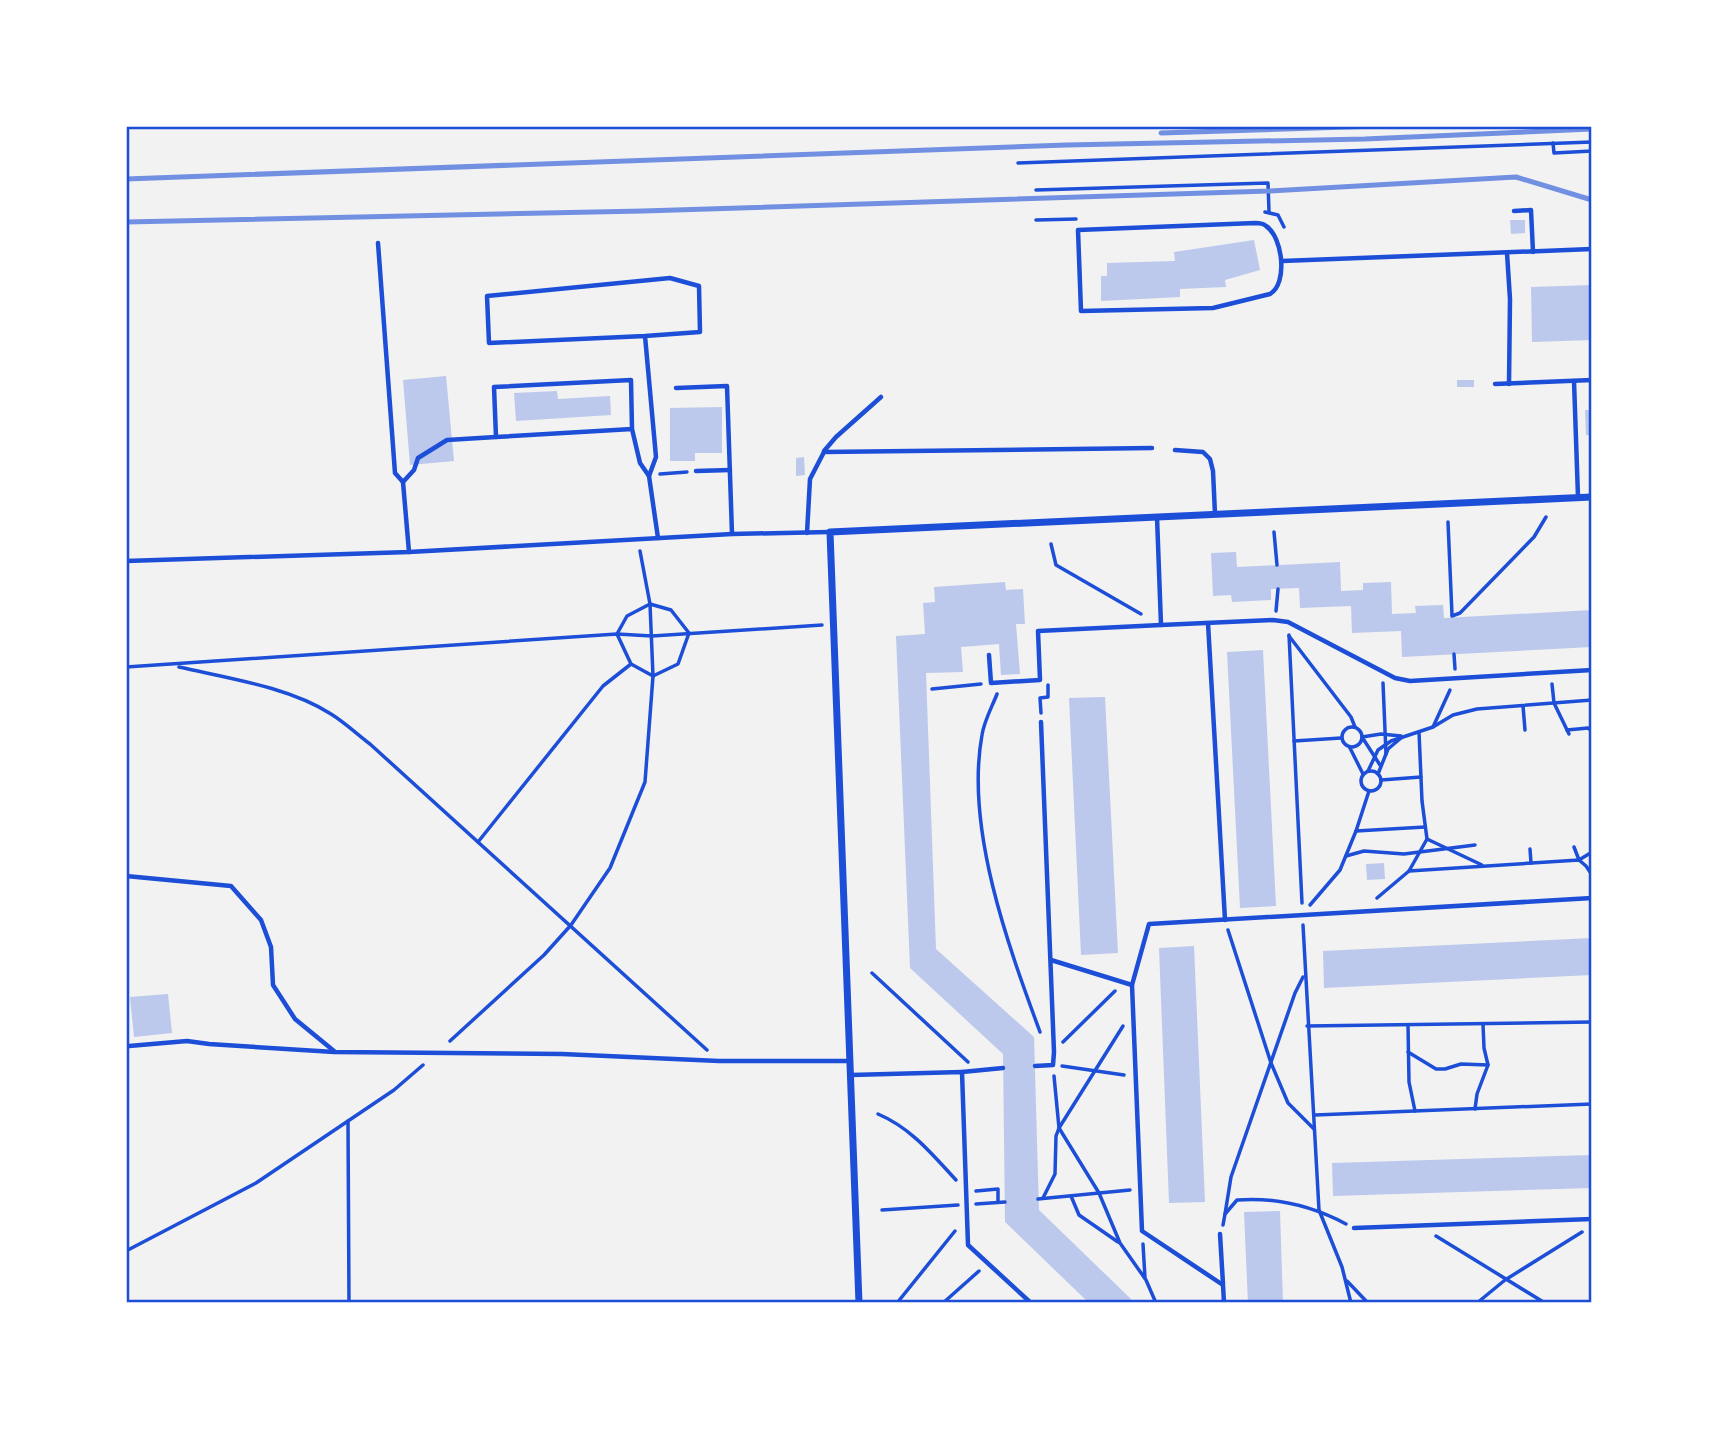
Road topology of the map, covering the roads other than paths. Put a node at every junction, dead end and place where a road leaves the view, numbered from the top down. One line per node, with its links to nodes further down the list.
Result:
1 (1514, 211): 4 (lane)
2 (378, 243): 22 (lane)
3 (1592, 249): 4 (lane)
4 (1533, 251): 5 (lane)
5 (1507, 253): 6 (lane); 11 (lane)
6 (1282, 261): 6 (lane)
7 (645, 335): 7 (lane); 21 (lane)
8 (1592, 380): 9 (lane)
9 (1574, 381): 11 (lane); 24 (lane)
10 (1495, 384): 11 (lane)
11 (1509, 384)
12 (676, 388): 19 (lane)
13 (880, 397): 18 (lane)
14 (632, 429): 15 (lane); 15 (lane); 21 (lane)
15 (496, 436): 22 (lane)
16 (1152, 448): 18 (lane)
17 (1175, 450): 25 (lane)
18 (824, 452): 28 (lane)
19 (730, 470): 20 (lane); 29 (lane)
20 (696, 471)
21 (649, 476): 30 (lane)
22 (403, 482): 31 (lane)
23 (1592, 497): 24 (street)
24 (1578, 498): 25 (street)
25 (1215, 515): 26 (street)
26 (1157, 517): 27 (street); 34 (lane)
27 (830, 532): 28 (lane); 45 (street)
28 (807, 533): 29 (lane)
29 (732, 534): 30 (lane)
30 (657, 538): 31 (lane)
31 (409, 552): 32 (lane)
32 (126, 561)
33 (1208, 623): 34 (lane); 36 (lane); 40 (lane)
34 (1161, 625): 35 (lane)
35 (989, 655)
36 (1592, 670)
37 (1041, 722): 41 (lane)
38 (126, 876): 44 (lane)
39 (1592, 898): 40 (lane)
40 (1225, 920): 42 (lane)
41 (1051, 960): 42 (lane); 46 (lane)
42 (1132, 985): 53 (lane)
43 (129, 1046): 44 (lane)
44 (334, 1052): 45 (lane)
45 (849, 1061): 49 (street)
46 (1035, 1066)
47 (1003, 1068): 48 (lane)
48 (962, 1072): 49 (lane); 54 (lane)
49 (849, 1075): 55 (street)
50 (1592, 1219): 51 (lane)
51 (1354, 1228)
52 (1220, 1234): 53 (lane)
53 (1223, 1285): 58 (lane)
54 (1023, 1296): 56 (lane); 57 (lane)
55 (859, 1303)
56 (1023, 1303)
57 (1031, 1303)
58 (1224, 1303)

